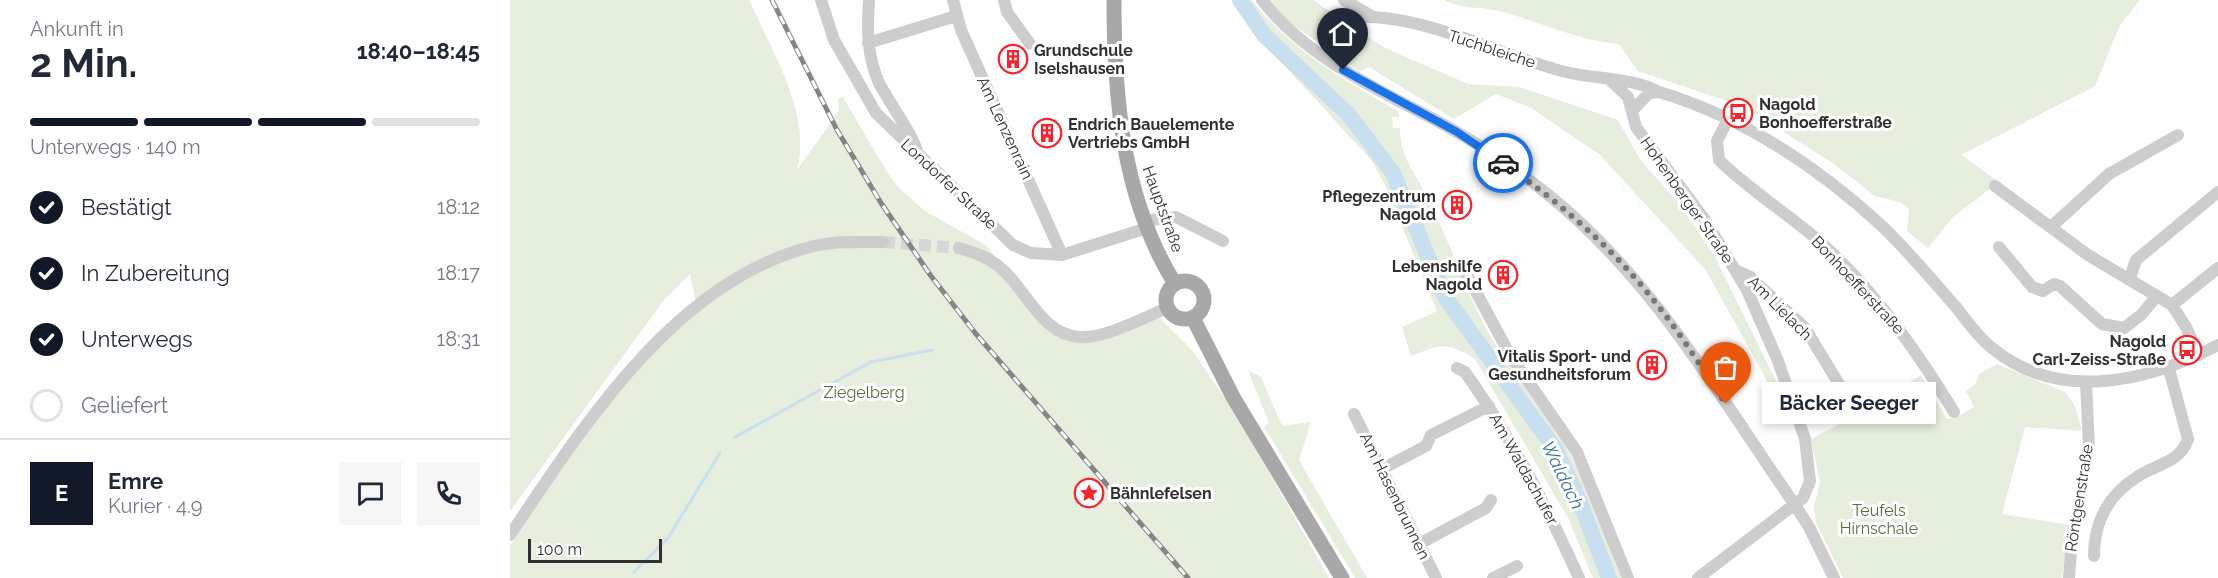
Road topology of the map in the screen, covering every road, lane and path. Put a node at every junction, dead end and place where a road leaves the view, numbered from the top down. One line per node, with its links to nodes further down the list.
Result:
1 (821, 0): 18 (street, Londorfer Straße)
2 (869, 0): 11 (street)
3 (953, 0): 8 (street, Am Lenzenrain)
4 (1004, 0): 12 (street)
5 (1114, 0): 21 (main road, Hauptstraße)
6 (1262, 0): 48 (street)
7 (1344, 0): 10 (street, Tuchbleiche)
8 (956, 16): 11 (street); 27 (street, Am Lenzenrain)
9 (1356, 17): 10 (street, Tuchbleiche)
10 (1373, 17): 13 (street, Tuchbleiche)
11 (868, 43): 18 (street)
12 (1030, 44)
13 (1611, 81): 14 (street, Tuchbleiche); 15 (street)
14 (1659, 92): 15 (street); 16 (street)
15 (1633, 110): 30 (street, Hohenberger Straße)
16 (1728, 119): 41 (street); 43 (street, Bonhoefferstraße)
17 (2178, 135): 22 (street)
18 (916, 154): 27 (street, Londorfer Straße)
19 (1995, 186): 22 (street)
20 (2218, 192): 31 (street)
21 (1146, 224): 23 (street, Londorfer Straße); 27 (street, Londorfer Straße); 32 (main road, Hauptstraße)
22 (2050, 226): 31 (street)
23 (1223, 241)
24 (883, 242): 49 (street)
25 (1999, 247): 33 (street)
26 (959, 248): 35 (street)
27 (1062, 255)
28 (1461, 264): 57 (street)
29 (2218, 268): 34 (street)
30 (1737, 271): 44 (street, Am Lielach); 48 (street, Hohenberger Straße)
31 (2130, 278): 33 (street)
32 (1174, 284): 35 (main road); 36 (main road)
33 (2157, 296): 34 (street)
34 (2172, 305): 38 (street)
35 (1167, 308): 36 (main road)
36 (1193, 318): 53 (main road)
37 (2218, 345): 38 (street)
38 (2199, 355): 40 (street)
39 (1457, 368): 42 (street, Am Waldachufer)
40 (2169, 369): 41 (street); 51 (street)
41 (2086, 382): 60 (street, Röntgenstraße)
42 (1490, 406): 46 (street); 56 (street, Am Waldachufer)
43 (1954, 411)
44 (1856, 412)
45 (1354, 414): 46 (street, Am Hasenbrunnen)
46 (1382, 470): 50 (street, Am Hasenbrunnen)
47 (1491, 500): 50 (street)
48 (1795, 505): 58 (street); 59 (street)
49 (510, 535)
50 (1419, 544): 54 (street, Am Hasenbrunnen)
51 (2094, 556)
52 (1517, 566): 55 (street)
53 (1342, 578)
54 (1436, 578)
55 (1493, 578)
56 (1579, 578)
57 (1628, 578)
58 (1698, 578)
59 (1834, 578)
60 (2069, 578)

